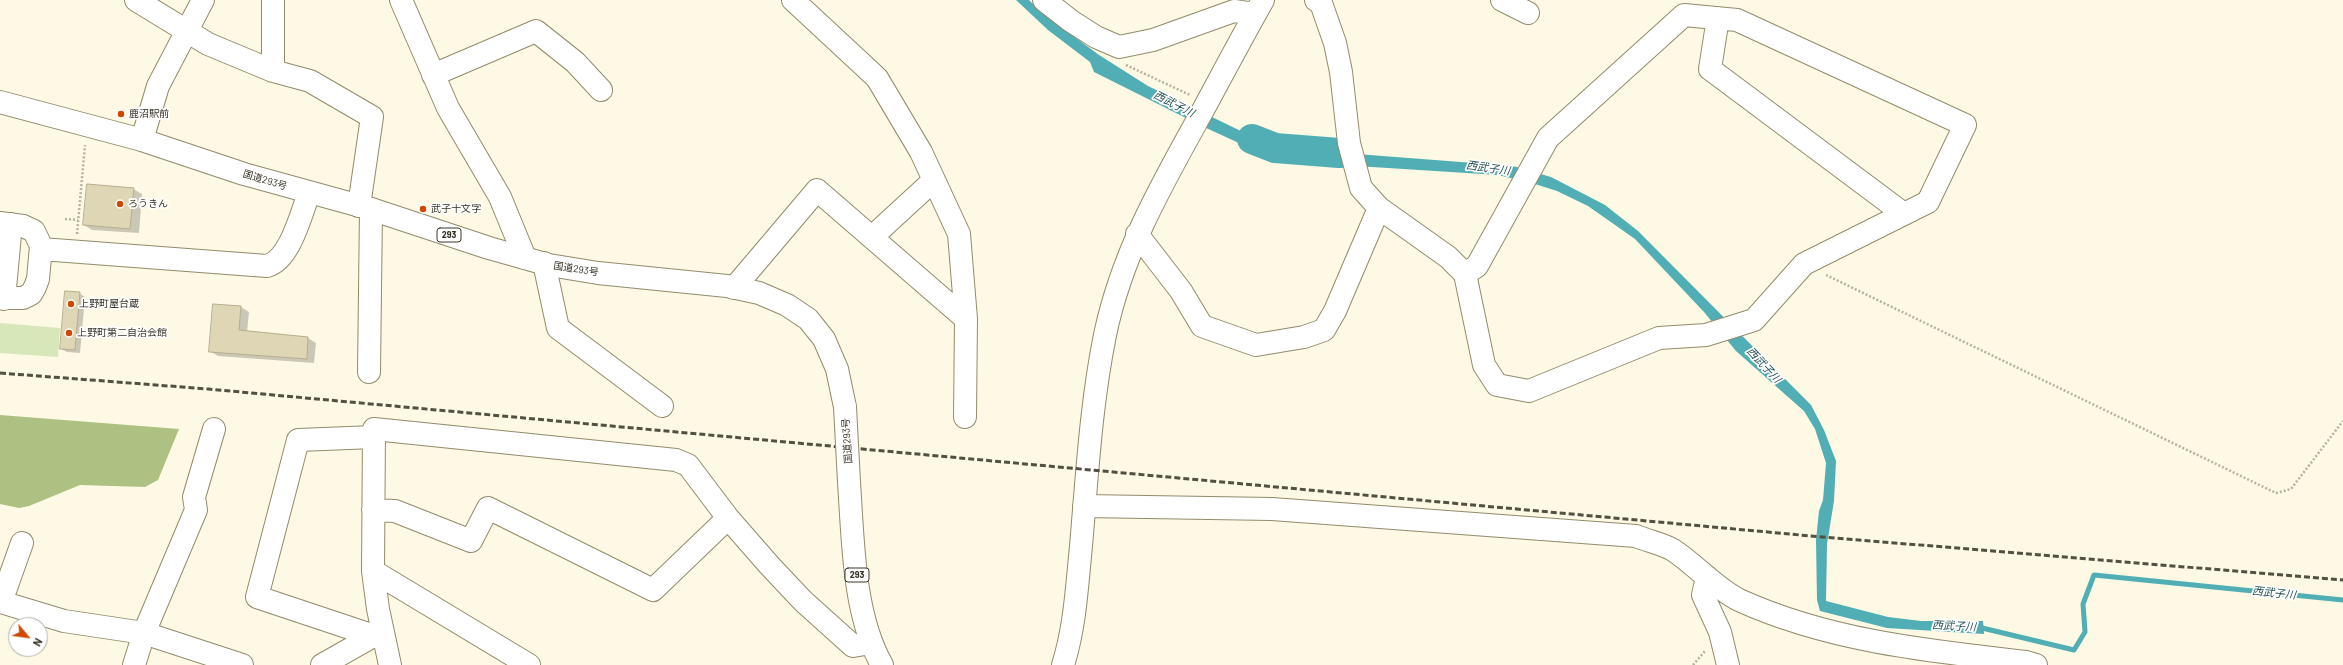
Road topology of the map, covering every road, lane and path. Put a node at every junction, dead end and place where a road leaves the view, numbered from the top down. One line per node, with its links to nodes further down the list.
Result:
1 (136, 0): 12 (main road)
2 (203, 0): 12 (main road)
3 (273, 0): 13 (main road)
4 (401, 0): 14 (main road)
5 (793, 0): 19 (main road)
6 (1044, 0): 9 (main road)
7 (1502, 0): 10 (main road)
8 (1322, 1): 22 (main road)
9 (1259, 7): 27 (main road)
10 (1528, 13)
11 (1718, 18): 23 (main road); 23 (main road); 33 (main road)
12 (188, 32): 13 (main road); 17 (main road)
13 (273, 71): 21 (main road)
14 (433, 75): 15 (main road); 31 (main road)
15 (601, 90)
16 (0, 102): 17 (main road, 国道293号 / 293)
17 (142, 140): 20 (main road, 国道293号 / 293)
18 (85, 145): 25 (path)
19 (934, 180): 28 (main road); 36 (main road)
20 (309, 193): 21 (main road, 国道293号 / 293); 30 (main road)
21 (365, 207): 31 (main road, 国道293号 / 293); 37 (main road)
22 (1379, 208): 27 (main road); 33 (main road)
23 (1904, 214): 32 (main road)
24 (65, 219): 25 (path)
25 (78, 220): 30 (path)
26 (6, 224): 29 (main road); 35 (main road)
27 (1137, 234): 43 (main road)
28 (872, 237): 34 (main road); 36 (main road)
29 (41, 249): 30 (main road); 35 (main road)
30 (75, 251)
31 (534, 261): 34 (main road, 国道293号 / 293); 38 (main road)
32 (1804, 264): 33 (main road); 40 (path)
33 (1465, 274)
34 (734, 288): 51 (main road, 国道293号 / 293, bridge)
35 (2, 299)
36 (966, 319): 39 (main road)
37 (369, 372)
38 (662, 406)
39 (965, 417)
40 (2343, 421)
41 (214, 429): 49 (main road)
42 (374, 438): 44 (main road); 45 (main road); 50 (main road)
43 (1084, 506): 48 (main road); 58 (main road)
44 (373, 510): 45 (main road); 47 (main road)
45 (728, 518): 51 (main road)
46 (22, 543): 49 (main road)
47 (373, 571): 50 (main road); 56 (main road)
48 (1707, 577): 59 (main road); 60 (main road)
49 (144, 633): 52 (main road); 53 (main road)
50 (379, 633): 54 (main road); 55 (main road)
51 (871, 643): 57 (main road, 国道293号 / 293)
52 (134, 665)
53 (242, 665)
54 (322, 665)
55 (390, 665)
56 (529, 665)
57 (882, 665)
58 (1063, 665)
59 (1728, 665)
60 (2036, 665)

